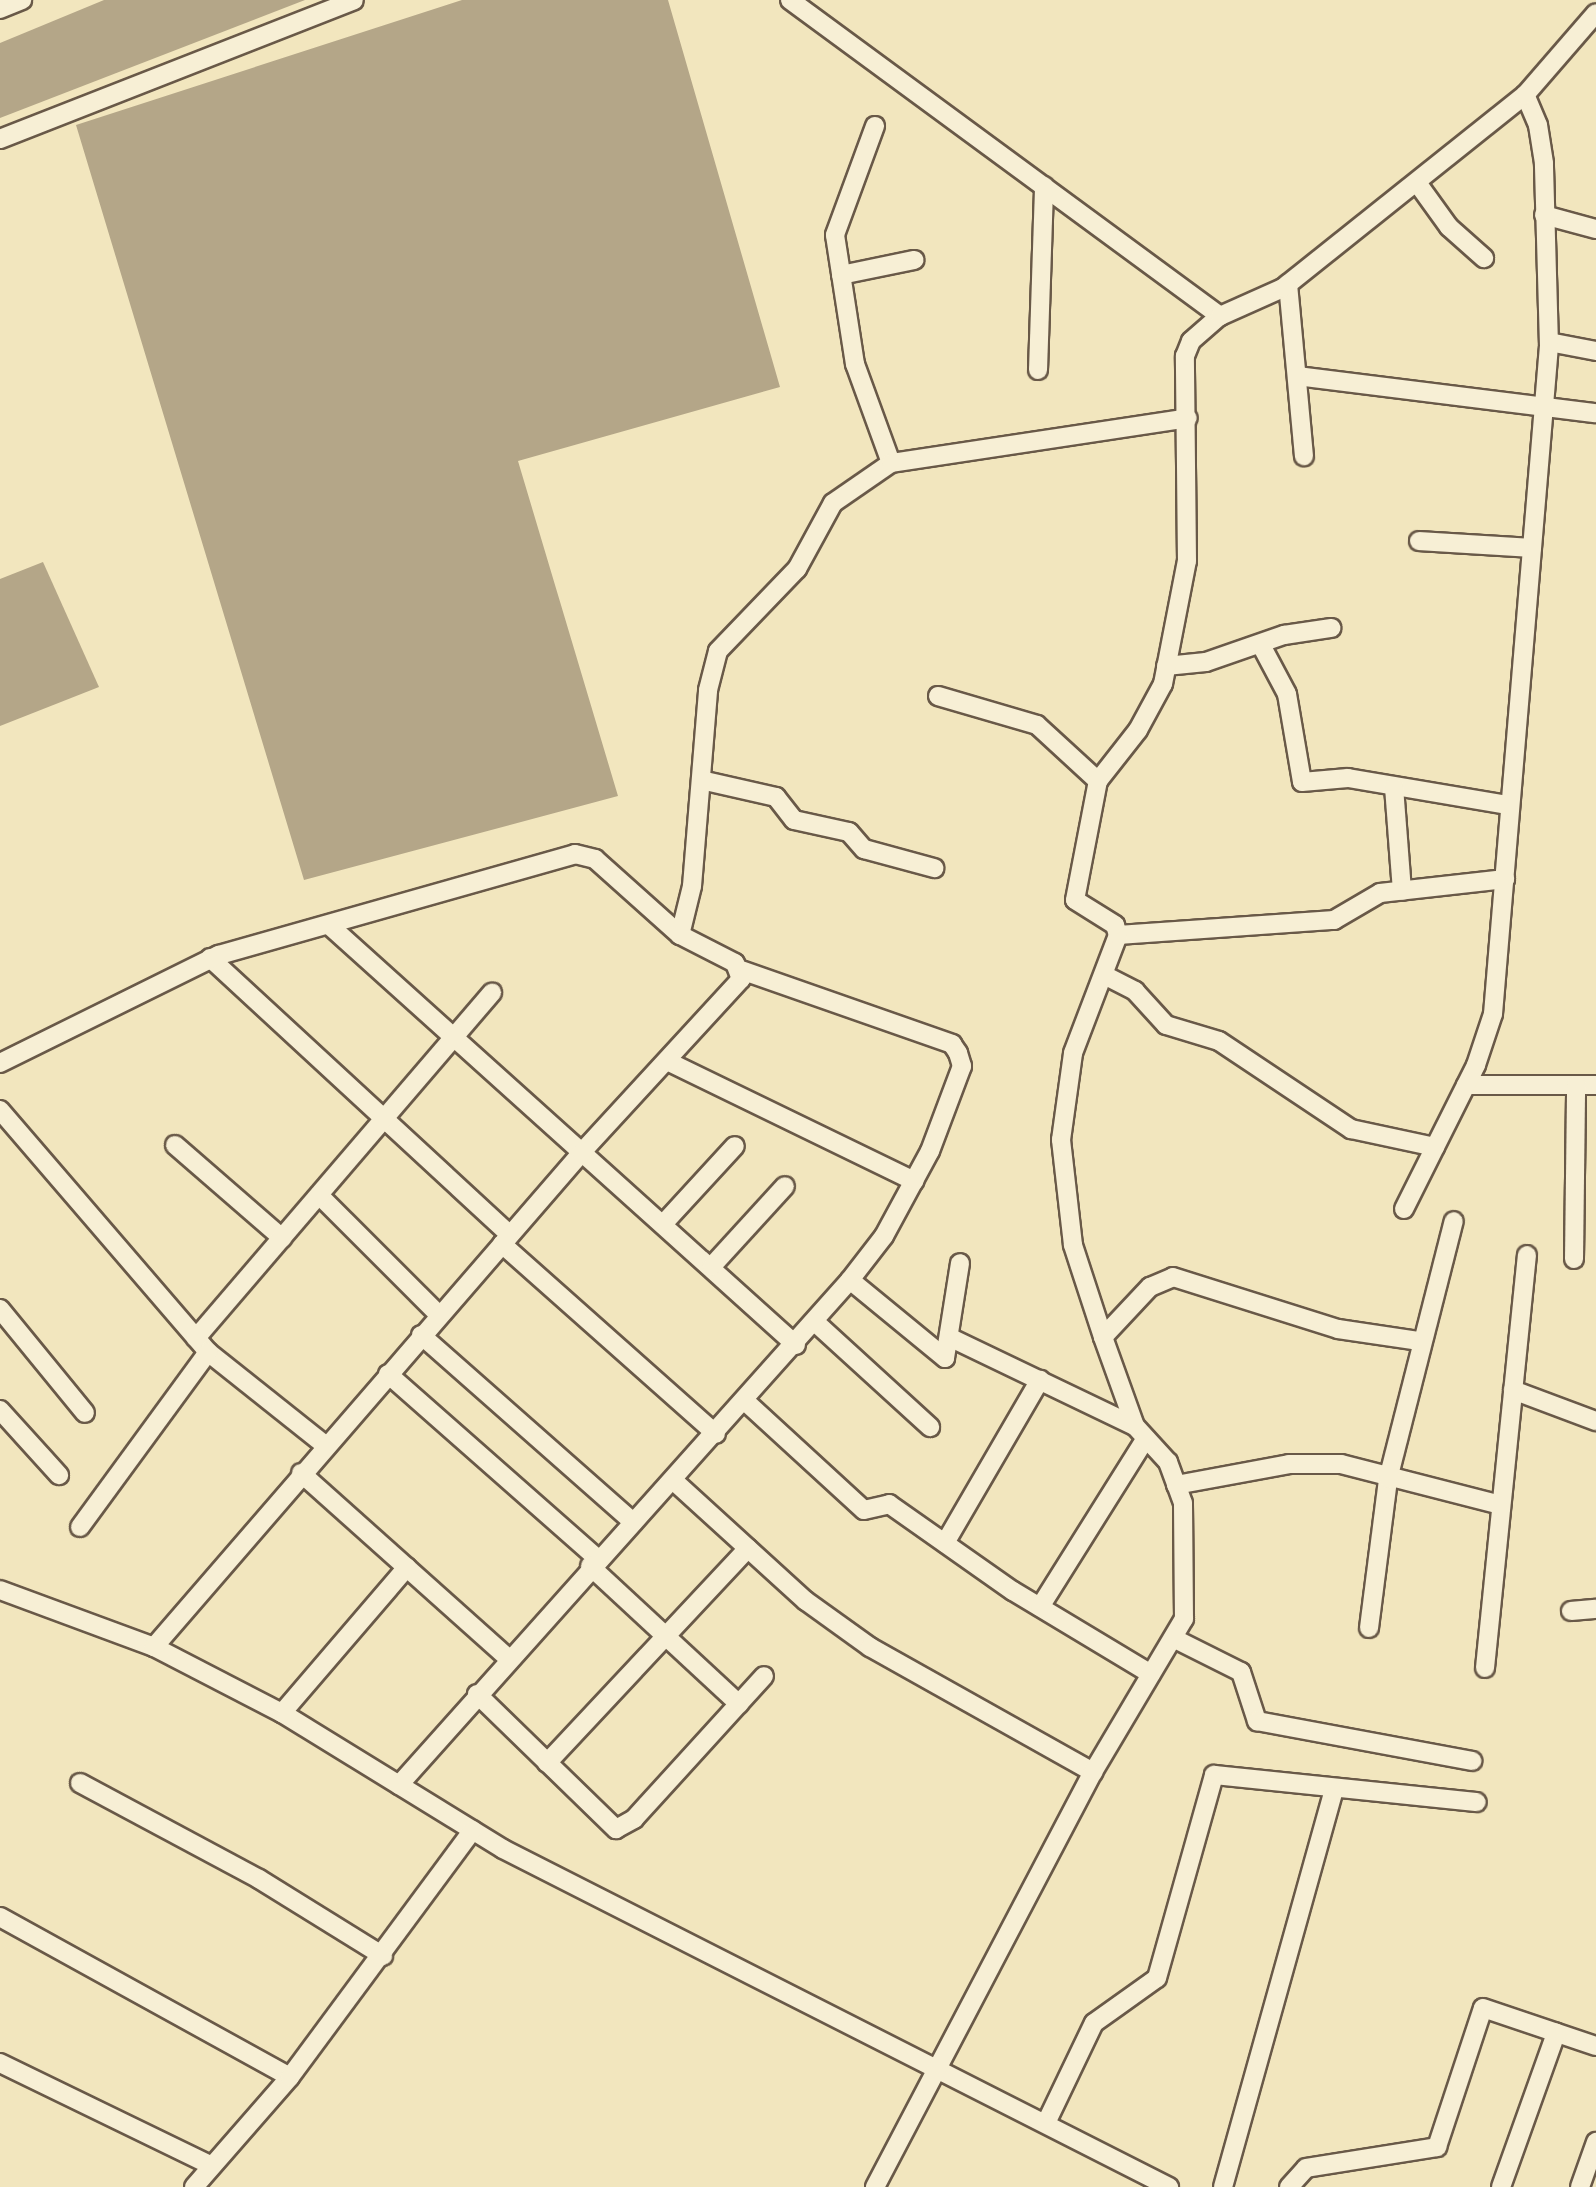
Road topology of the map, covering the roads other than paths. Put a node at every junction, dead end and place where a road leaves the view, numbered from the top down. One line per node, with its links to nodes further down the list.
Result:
1 (354, 0): 6 (street)
2 (790, 0): 8 (street)
3 (1596, 13): 4 (street)
4 (1525, 95): 7 (street); 9 (street)
5 (875, 126): 13 (street)
6 (0, 139)
7 (1418, 184): 11 (street); 14 (street)
8 (1044, 186): 15 (street); 18 (street)
9 (1544, 215): 10 (street); 16 (street)
10 (1596, 229)
11 (1484, 258)
12 (914, 260): 13 (street)
13 (840, 275): 24 (street)
14 (1288, 284): 15 (street); 19 (street)
15 (1220, 316): 22 (street)
16 (1549, 342): 17 (street); 20 (street)
17 (1596, 351)
18 (1038, 370)
19 (1296, 376): 20 (street); 23 (street)
20 (1545, 402): 21 (street); 26 (street)
21 (1596, 413)
22 (1188, 418): 24 (street); 29 (street)
23 (1304, 456)
24 (891, 463): 31 (street)
25 (1419, 540): 26 (street)
26 (1532, 548): 34 (street)
27 (1331, 628): 28 (street)
28 (1262, 646): 29 (street); 33 (street)
29 (1166, 666): 32 (street)
30 (938, 696): 32 (street)
31 (701, 780): 35 (street); 39 (street)
32 (1098, 781): 40 (street)
33 (1394, 788): 34 (street); 37 (street)
34 (1507, 805): 36 (street)
35 (934, 868)
36 (1504, 880): 37 (street); 48 (street)
37 (1402, 891): 40 (street)
38 (329, 925): 39 (street); 41 (street); 45 (street)
39 (680, 935): 42 (street)
40 (1118, 935): 43 (street)
41 (210, 958): 47 (street); 52 (street)
42 (741, 970): 46 (street); 57 (street)
43 (1106, 976): 55 (street); 75 (street)
44 (492, 993): 45 (street)
45 (452, 1040): 52 (street); 56 (street)
46 (666, 1061): 56 (street); 57 (street)
47 (0, 1063)
48 (1466, 1085): 49 (street); 55 (street)
49 (1576, 1085): 50 (street); 66 (street)
50 (1596, 1085)
51 (0, 1110): 77 (street)
52 (383, 1120): 59 (street); 64 (street)
53 (176, 1145): 63 (street)
54 (736, 1146): 62 (street)
55 (1434, 1147): 60 (street)
56 (582, 1152): 62 (street); 64 (street)
57 (914, 1181): 69 (street)
58 (785, 1186): 68 (street)
59 (319, 1195): 63 (street); 71 (street)
60 (1404, 1209)
61 (1454, 1221): 76 (street)
62 (664, 1222): 68 (street)
63 (282, 1238): 77 (street)
64 (505, 1239): 71 (street); 88 (street)
65 (1527, 1255): 81 (street)
66 (1574, 1259)
67 (960, 1263): 74 (street)
68 (712, 1266): 78 (street)
69 (850, 1280): 72 (street); 74 (street)
70 (0, 1309): 84 (street)
71 (439, 1315): 73 (street)
72 (815, 1322): 78 (street); 86 (street)
73 (421, 1335): 79 (street); 96 (street)
74 (949, 1337): 80 (street)
75 (1103, 1337): 76 (street); 87 (street)
76 (1418, 1342): 92 (street)
77 (202, 1345): 89 (street); 97 (street)
78 (796, 1345): 82 (street)
79 (388, 1374): 89 (street); 100 (street)
80 (1040, 1380): 87 (street); 98 (street)
81 (1512, 1390): 85 (street); 95 (street)
82 (745, 1401): 88 (street); 98 (street)
83 (0, 1410): 91 (street)
84 (85, 1412)
85 (1596, 1421)
86 (930, 1426)
87 (1140, 1432): 94 (street); 104 (street)
88 (716, 1434): 93 (street)
89 (325, 1445): 90 (street)
90 (300, 1473): 101 (street); 110 (street)
91 (59, 1475)
92 (1388, 1478): 94 (street); 95 (street); 107 (street)
93 (674, 1481): 96 (street); 99 (street)
94 (1176, 1485): 109 (street)
95 (1500, 1506): 112 (street)
96 (633, 1522): 100 (street)
97 (80, 1526)
98 (945, 1543): 104 (street)
99 (748, 1548): 108 (street); 120 (street)
100 (593, 1562): 108 (street); 111 (street)
101 (407, 1568): 111 (street); 117 (street)
102 (0, 1573): 103 (street)
103 (7, 1592): 110 (street)
104 (1040, 1607): 113 (street)
105 (1596, 1609): 106 (street)
106 (1571, 1612)
107 (1368, 1628)
108 (665, 1636): 116 (street); 119 (street)
109 (1173, 1638): 113 (street); 118 (street)
110 (154, 1647): 117 (street)
111 (508, 1658): 115 (street)
112 (1485, 1668)
113 (1151, 1674): 120 (street)
114 (764, 1676): 116 (street)
115 (477, 1694): 119 (street); 122 (street)
116 (739, 1704): 119 (street)
117 (282, 1713): 122 (street)
118 (1472, 1761)
119 (547, 1763)
120 (1093, 1772): 131 (street)
121 (80, 1783): 127 (street)
122 (398, 1785): 125 (street)
123 (1334, 1792): 124 (street); 133 (street); 139 (street)
124 (1477, 1802)
125 (473, 1830): 127 (street); 131 (street)
126 (0, 1918): 132 (street)
127 (383, 1956): 132 (street)
128 (1556, 2033): 129 (street); 140 (street); 141 (street)
129 (1596, 2046)
130 (0, 2063): 135 (street)
131 (938, 2068): 133 (street); 137 (street)
132 (290, 2077): 135 (street)
133 (1046, 2123): 138 (street)
134 (1596, 2142): 142 (street)
135 (210, 2165): 136 (street)
136 (194, 2187)
137 (875, 2187)
138 (1169, 2187)
139 (1223, 2187)
140 (1290, 2187)
141 (1501, 2187)
142 (1580, 2187)

